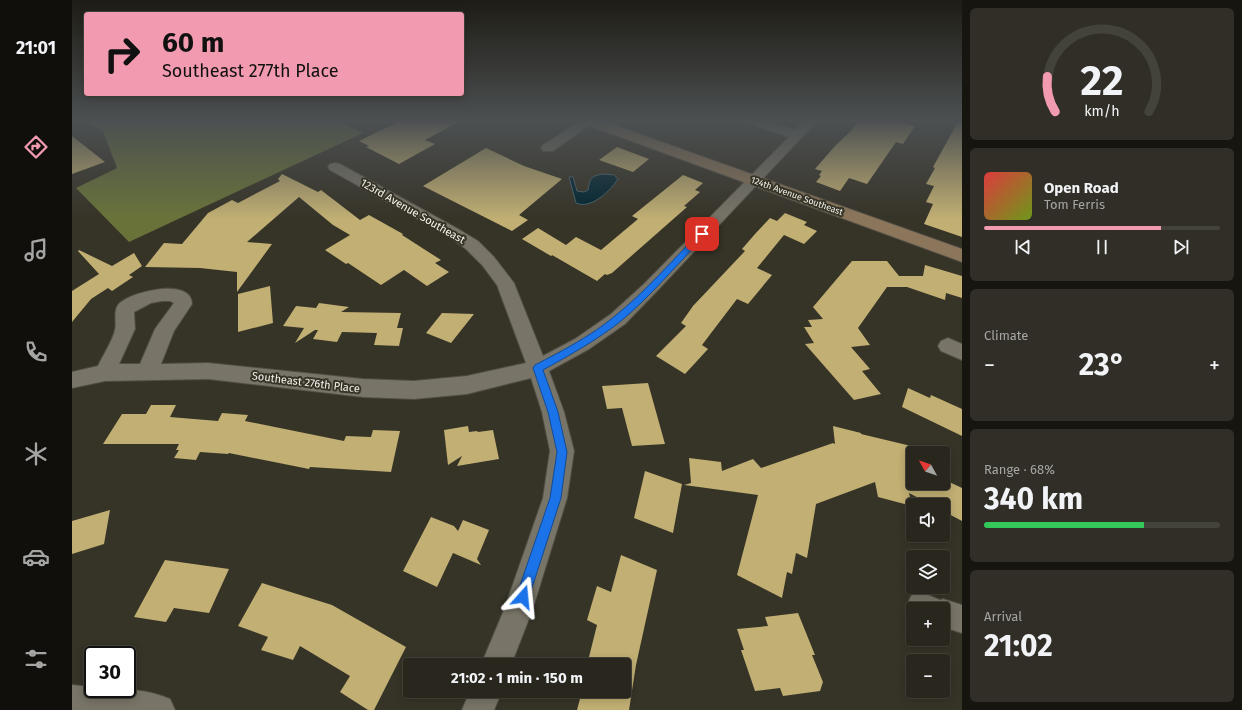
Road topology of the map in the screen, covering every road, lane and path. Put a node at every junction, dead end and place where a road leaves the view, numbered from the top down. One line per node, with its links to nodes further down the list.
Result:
1 (680, 153): 4 (street, 124th Avenue Southeast)
2 (780, 153): 4 (street, Southeast 276th Place)
3 (335, 167): 6 (street, 123rd Avenue Southeast)
4 (754, 180): 5 (street, 124th Avenue Southeast); 6 (street, Southeast 276th Place)
5 (962, 256)
6 (538, 368): 7 (street, Southeast 276th Place); 12 (street, 123rd Avenue Southeast)
7 (147, 372): 8 (street, Southeast 276th Place); 8 (street)
8 (105, 373): 9 (street, Southeast 276th Place)
9 (72, 380)
10 (950, 616): 11 (street)
11 (962, 619)
12 (499, 658)
13 (483, 698): 16 (street)
14 (72, 700): 15 (street)
15 (160, 710)
16 (478, 710)

